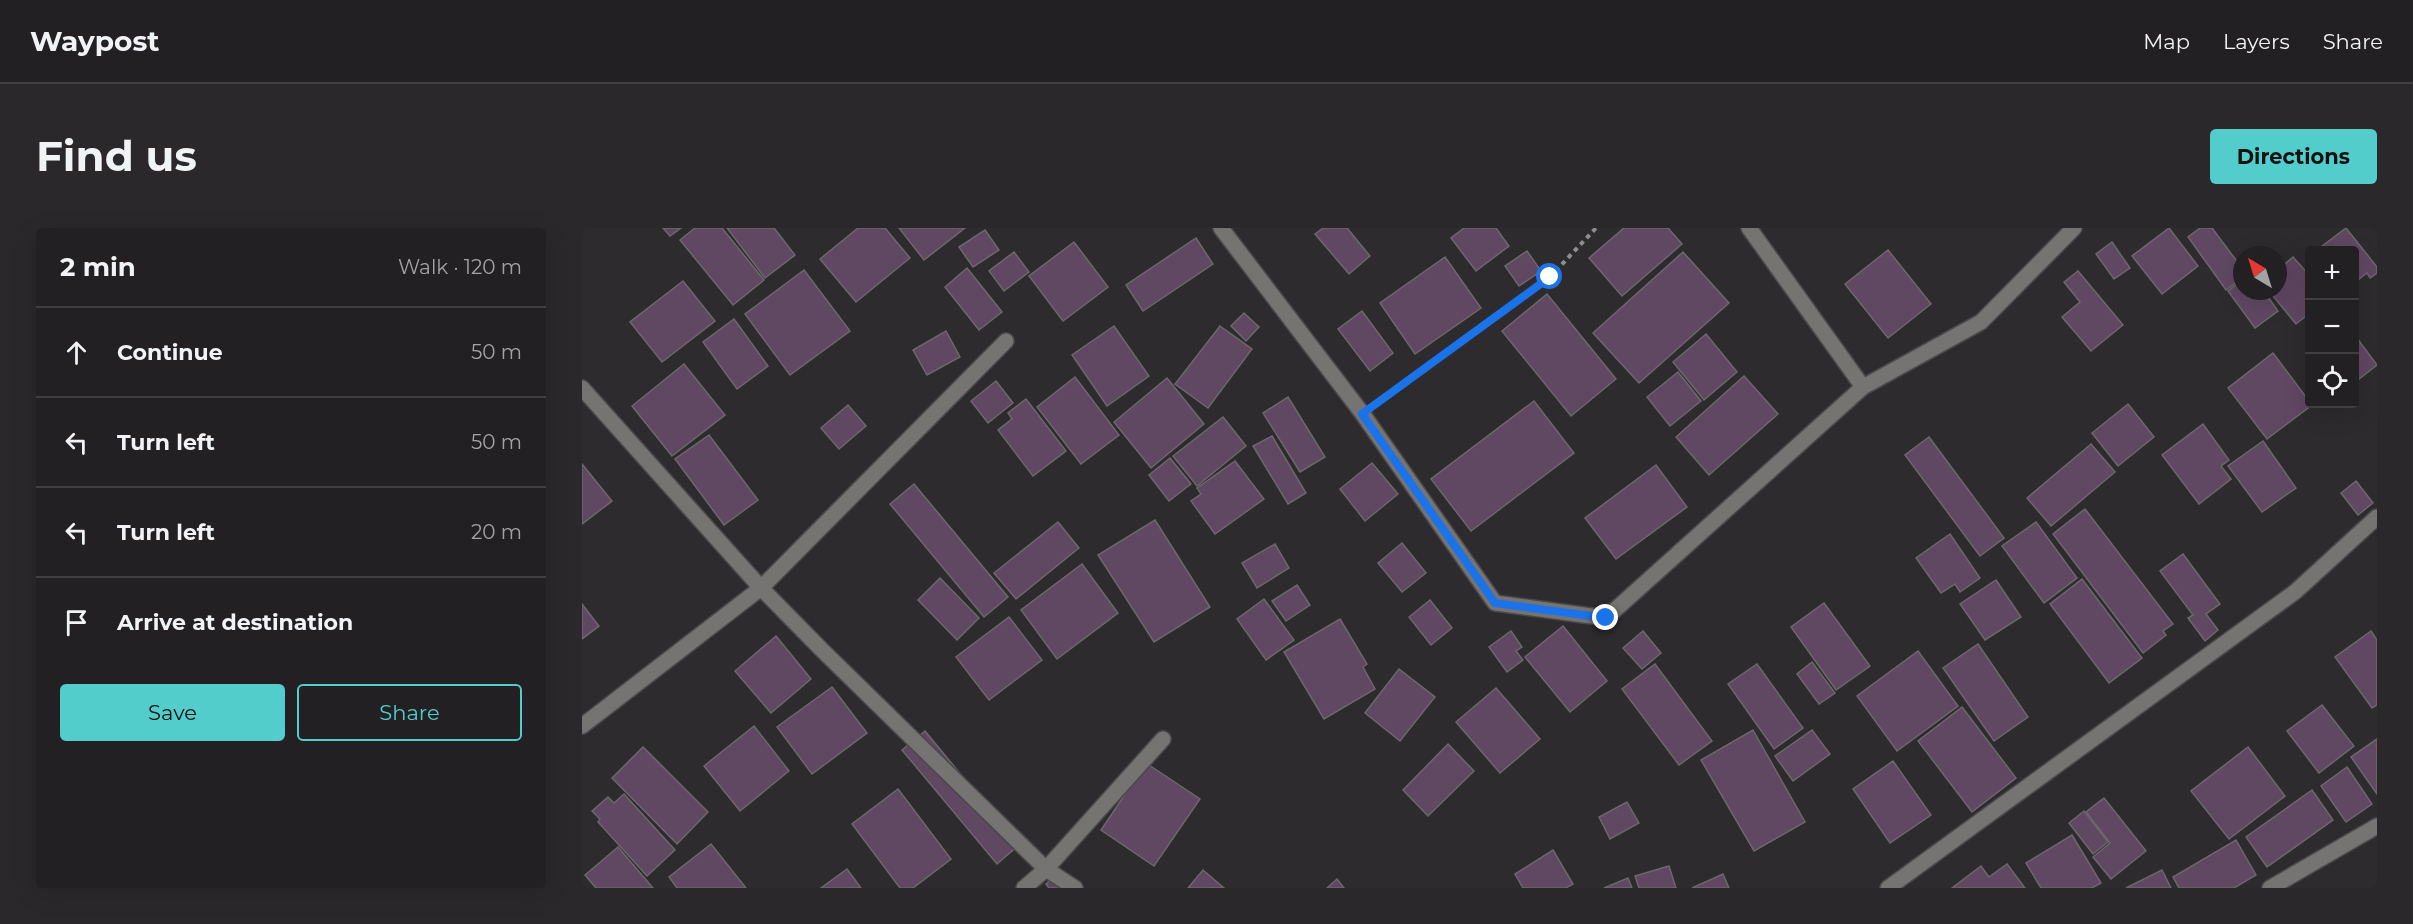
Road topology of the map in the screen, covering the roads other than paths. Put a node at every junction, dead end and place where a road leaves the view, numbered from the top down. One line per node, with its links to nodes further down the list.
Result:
1 (1221, 228): 5 (street)
2 (1749, 228): 5 (street)
3 (2074, 228): 5 (street)
4 (1006, 341): 8 (street)
5 (1863, 387)
6 (582, 388): 8 (street)
7 (2377, 517): 15 (street)
8 (761, 588): 9 (street); 12 (street)
9 (582, 726)
10 (1163, 739): 12 (street)
11 (2377, 826): 16 (street)
12 (1046, 869): 13 (street); 14 (street)
13 (1024, 888)
14 (1075, 888)
15 (1888, 888)
16 (2270, 888)

